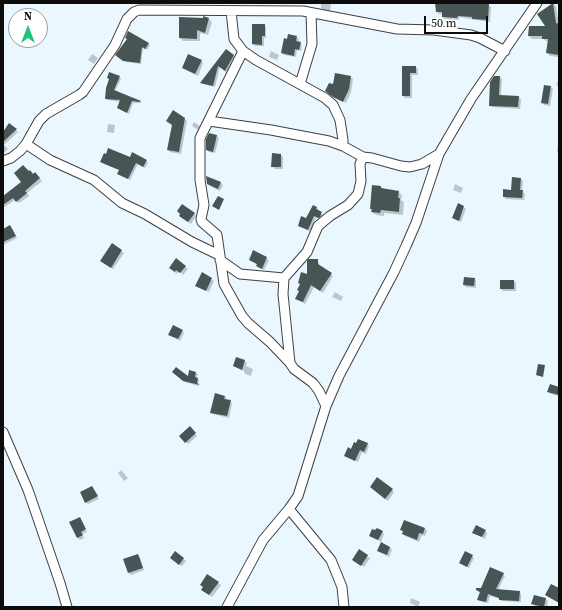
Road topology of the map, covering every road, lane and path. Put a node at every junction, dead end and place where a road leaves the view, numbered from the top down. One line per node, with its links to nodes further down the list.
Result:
1 (537, 3): 6 (street)
2 (159, 6): 3 (street); 9 (street)
3 (231, 11): 4 (street); 5 (street)
4 (311, 13): 6 (street); 7 (street)
5 (243, 51): 7 (street); 8 (street)
6 (505, 51): 11 (street)
7 (300, 84): 10 (street)
8 (209, 121): 10 (street); 14 (street)
9 (26, 144): 13 (street); 14 (street)
10 (343, 146): 12 (street)
11 (439, 154): 12 (street); 17 (street)
12 (363, 158): 15 (street)
13 (3, 161)
14 (220, 258): 15 (street); 16 (street)
15 (284, 278): 16 (street)
16 (290, 363): 17 (street)
17 (326, 406): 19 (street)
18 (3, 432): 20 (street)
19 (290, 509): 21 (street); 22 (street)
20 (67, 607)
21 (227, 607)
22 (344, 607)

